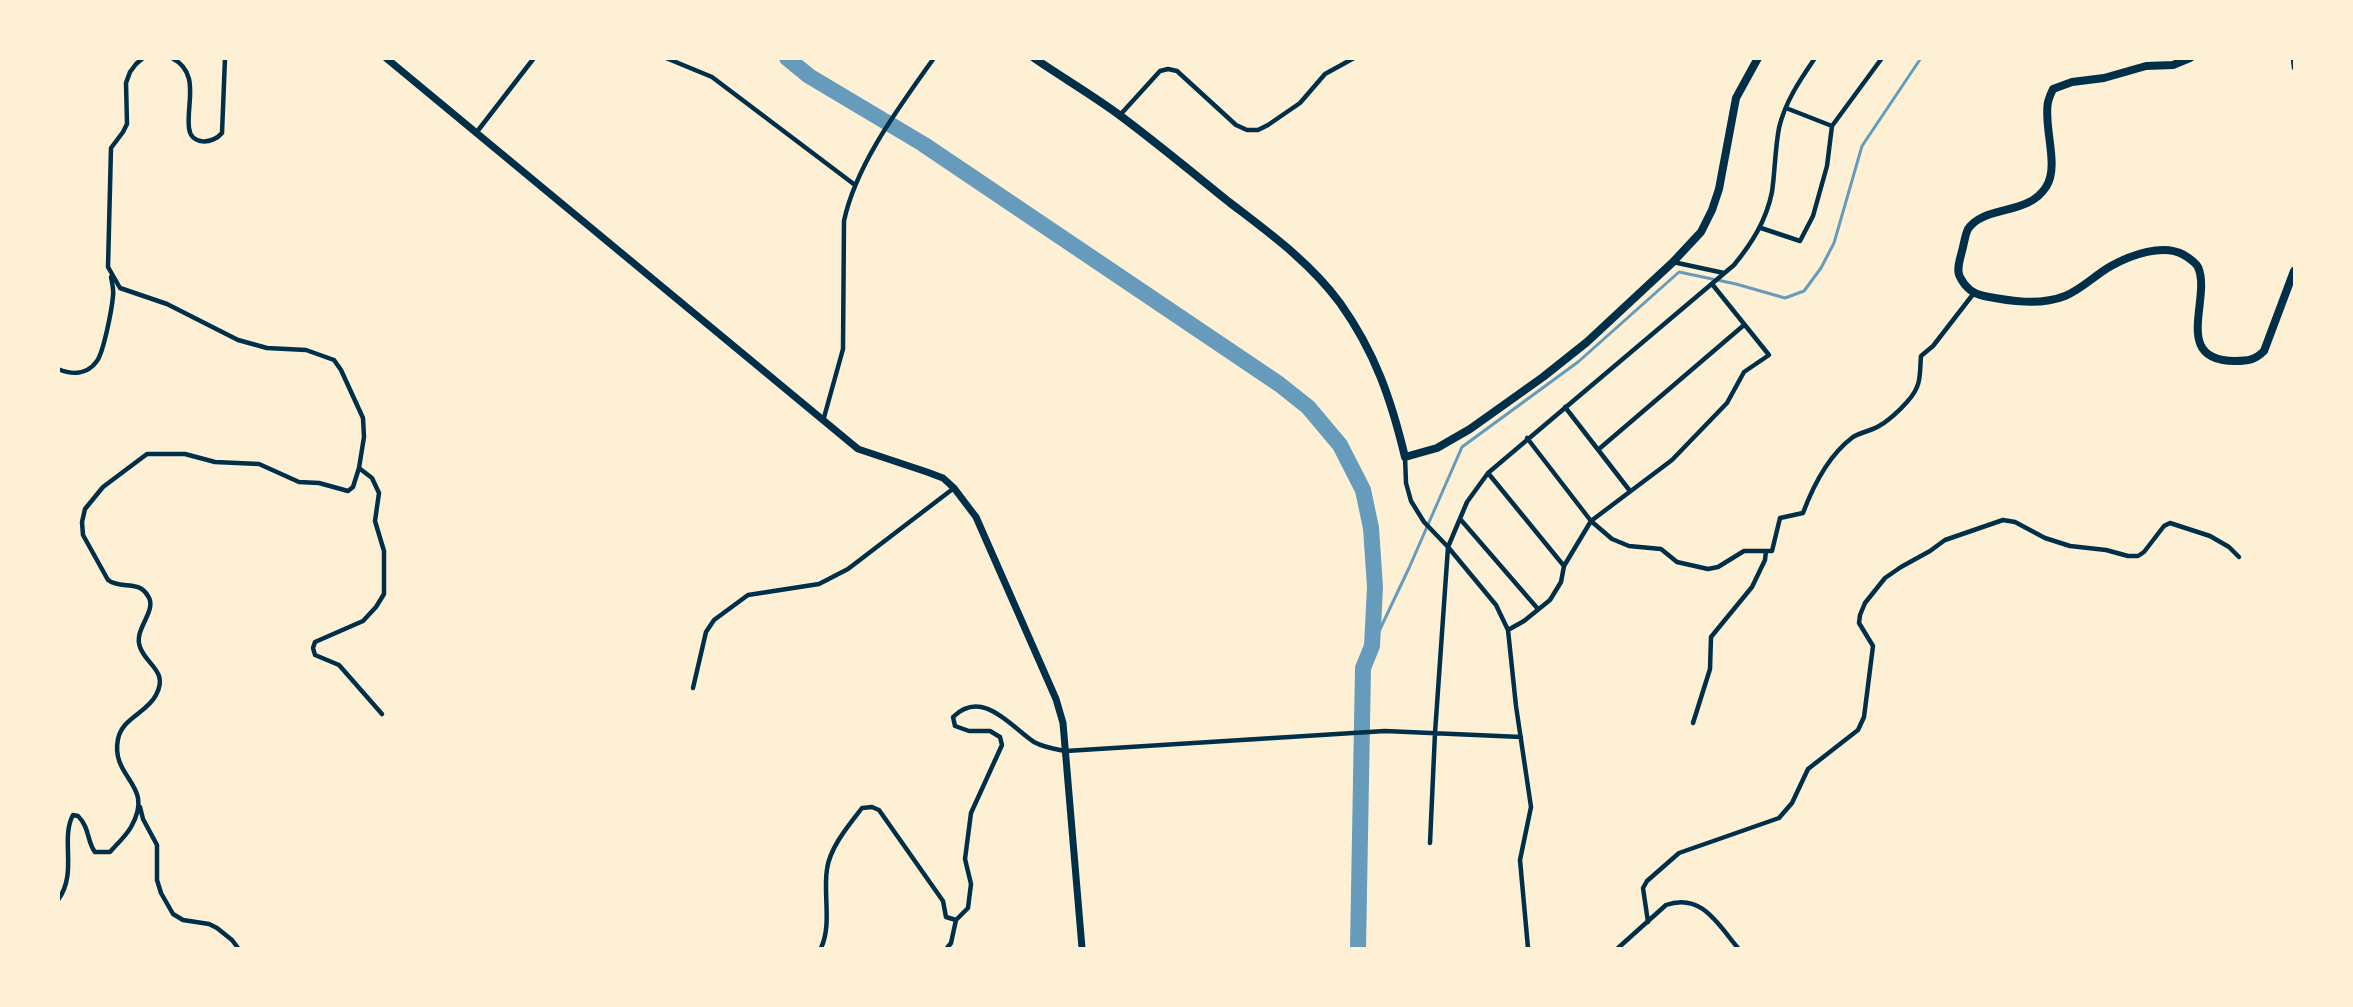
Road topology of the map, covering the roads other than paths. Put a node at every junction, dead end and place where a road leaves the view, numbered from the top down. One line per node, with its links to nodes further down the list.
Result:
1 (143, 58): 25 (street)
2 (172, 58): 3 (street)
3 (225, 58)
4 (386, 58): 19 (main road)
5 (534, 58): 19 (street)
6 (666, 58): 20 (street)
7 (934, 58): 20 (street)
8 (1034, 58): 17 (main road)
9 (1354, 58): 17 (street)
10 (1758, 58): 22 (main road)
11 (1815, 58): 16 (street)
12 (1882, 58): 18 (street)
13 (2190, 58): 27 (main road)
14 (2293, 58): 15 (street)
15 (2295, 68)
16 (1786, 108): 18 (street); 21 (street)
17 (1120, 115): 34 (main road)
18 (1832, 126): 21 (street)
19 (476, 133): 31 (main road)
20 (855, 185): 31 (street)
21 (1761, 228): 24 (street)
22 (1673, 262): 24 (street); 34 (main road)
23 (2295, 271): 27 (main road)
24 (1724, 273): 26 (street)
25 (110, 274): 29 (street); 35 (street)
26 (1712, 284): 28 (street); 30 (street)
27 (1975, 292): 42 (street)
28 (1744, 325): 33 (street); 38 (street)
29 (58, 369)
30 (1566, 407): 32 (street); 33 (street)
31 (823, 421): 37 (main road)
32 (1527, 438): 36 (street); 40 (street)
33 (1599, 449): 38 (street)
34 (1405, 457): 41 (street)
35 (359, 468): 48 (street); 53 (street)
36 (1488, 473): 39 (street); 44 (street)
37 (954, 488): 47 (street); 52 (main road)
38 (1630, 491): 40 (street)
39 (1461, 520): 41 (street); 45 (street)
40 (1591, 521): 42 (street); 44 (street)
41 (1448, 547): 46 (street); 50 (street)
42 (1766, 551): 49 (street)
43 (2239, 557): 57 (street)
44 (1564, 566): 45 (street)
45 (1538, 609): 46 (street)
46 (1508, 630): 51 (street)
47 (693, 688)
48 (381, 714)
49 (1693, 723)
50 (1435, 733): 51 (street); 52 (street); 54 (street)
51 (1521, 737): 62 (street)
52 (1066, 751): 56 (street); 61 (main road)
53 (140, 807): 55 (street); 58 (street)
54 (1430, 843)
55 (58, 900)
56 (956, 920): 59 (street); 60 (street)
57 (1648, 922): 63 (street); 64 (street)
58 (238, 948)
59 (821, 948)
60 (947, 948)
61 (1082, 948)
62 (1528, 948)
63 (1618, 948)
64 (1738, 948)

